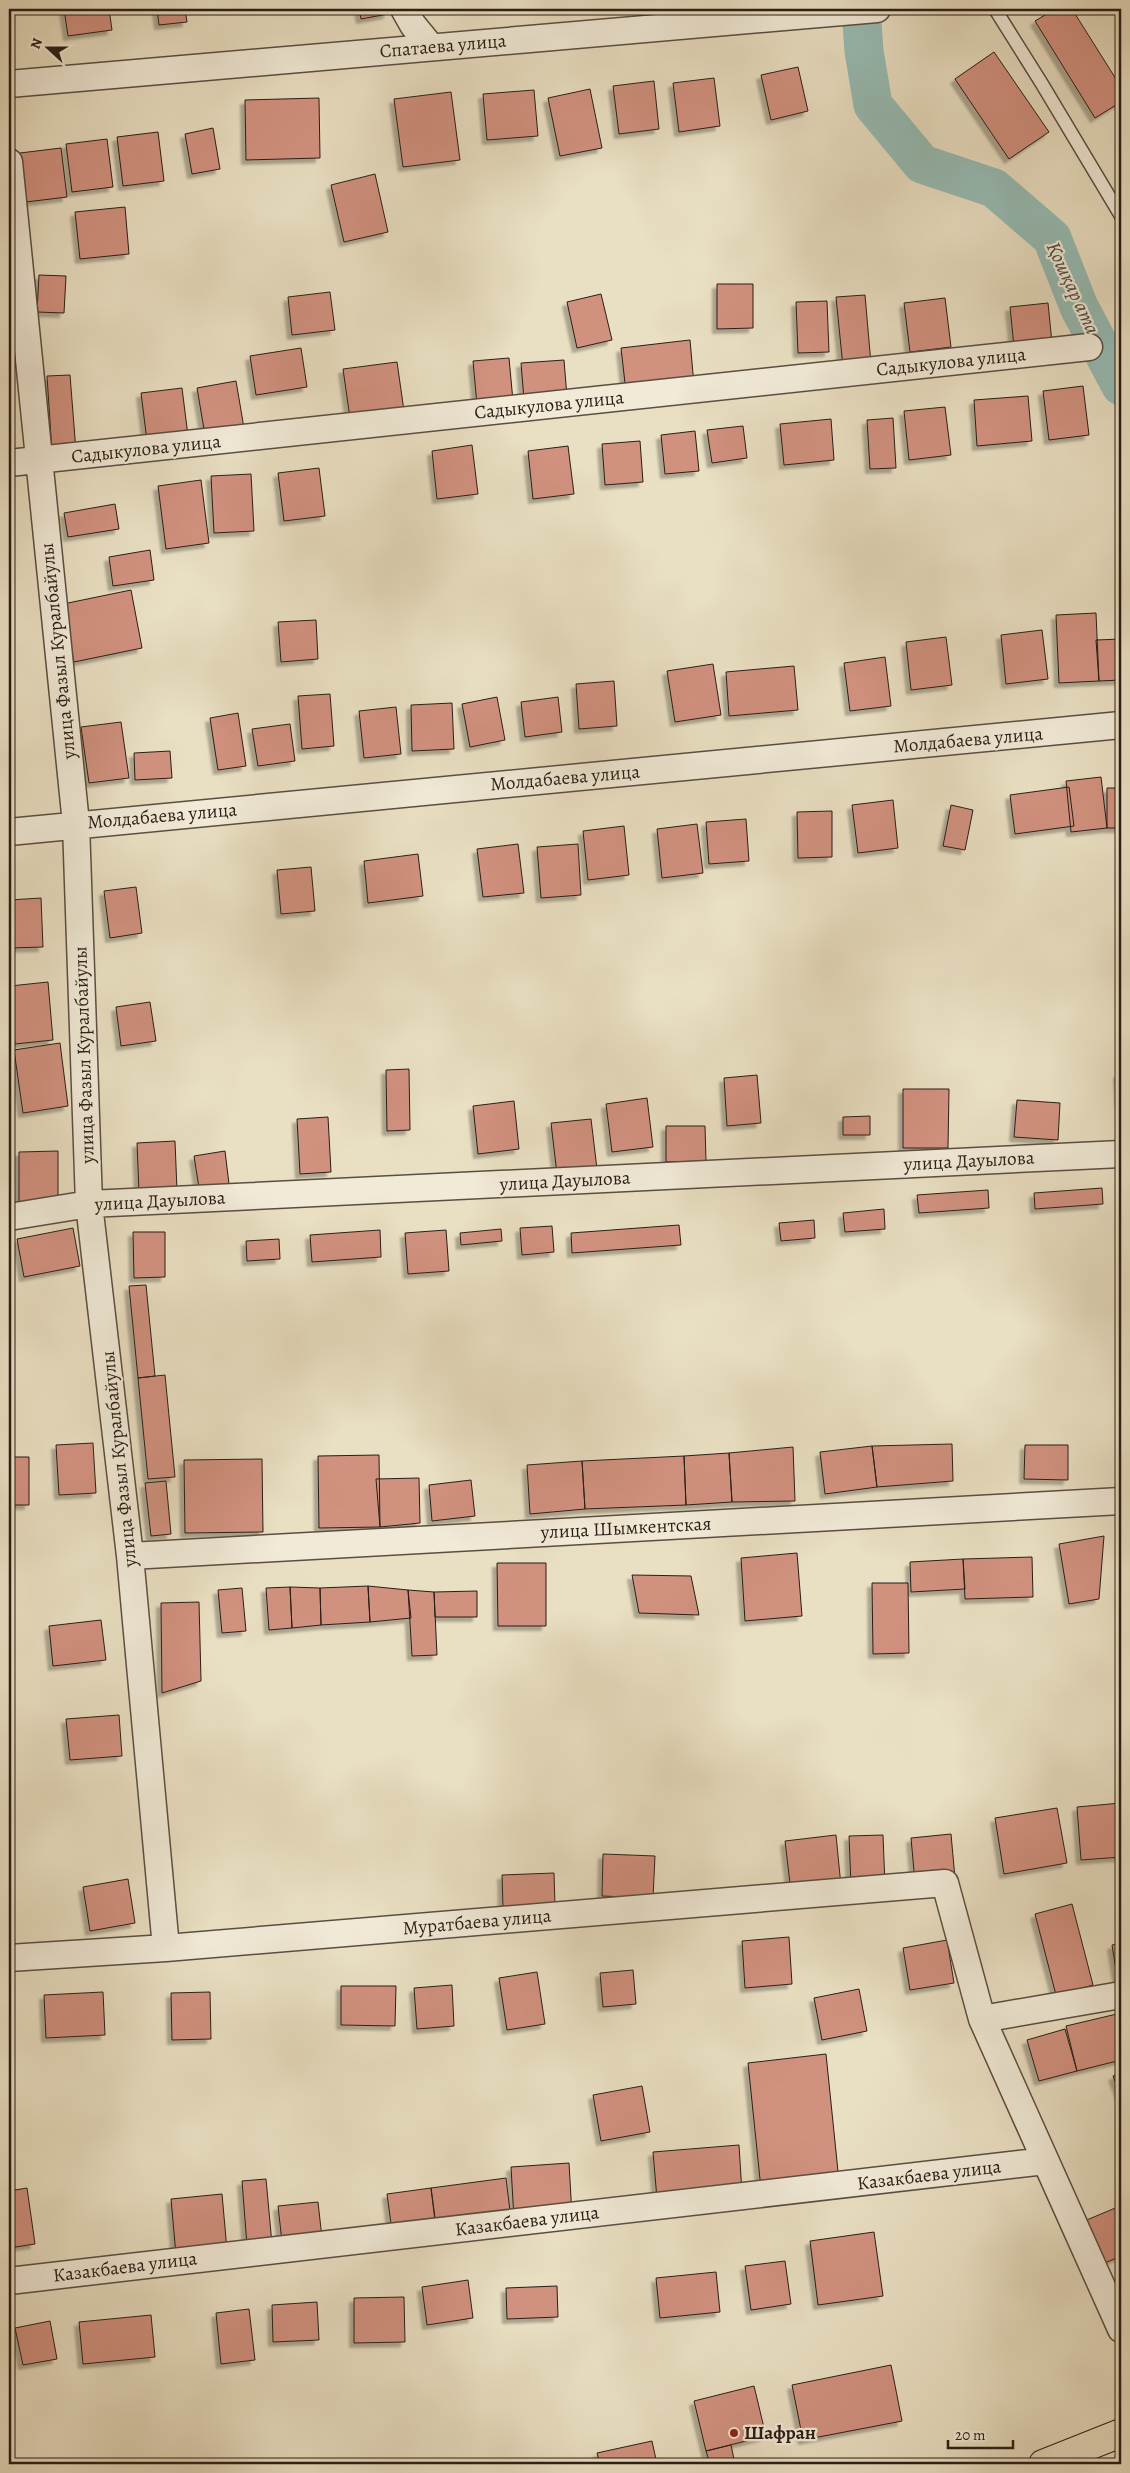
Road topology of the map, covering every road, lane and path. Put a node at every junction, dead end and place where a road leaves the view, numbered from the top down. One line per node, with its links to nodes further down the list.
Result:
1 (404, 9): 4 (street)
2 (877, 9): 4 (street, Спатаева улица)
3 (995, 9): 7 (lane)
4 (431, 47): 5 (street, Спатаева улица)
5 (9, 84)
6 (9, 162): 9 (street, улица Фазыл Куралбайулы)
7 (1121, 216)
8 (1089, 347): 9 (street, Садыкулова улица)
9 (39, 460): 10 (street, Садыкулова улица); 12 (street, улица Фазыл Куралбайулы)
10 (9, 463)
11 (1121, 725): 12 (street, Молдабаева улица)
12 (76, 824): 13 (street, Молдабаева улица); 15 (street, улица Фазыл Куралбайулы)
13 (9, 832)
14 (1121, 1154): 15 (street, улица Дауылова)
15 (89, 1204): 16 (street, улица Дауылова); 18 (street, улица Фазыл Куралбайулы)
16 (9, 1217)
17 (1121, 1501): 18 (street, улица Шымкентская)
18 (130, 1556): 19 (street, улица Фазыл Куралбайулы)
19 (166, 1948): 20 (street, Муратбаева улица); 22 (street, Муратбаева улица)
20 (9, 1956)
21 (1121, 1995): 22 (street)
22 (982, 2019): 23 (street)
23 (1045, 2162): 24 (street, Казакбаева улица); 25 (street)
24 (9, 2281)
25 (1121, 2329)
26 (1121, 2433): 27 (main road)
27 (1042, 2464)

